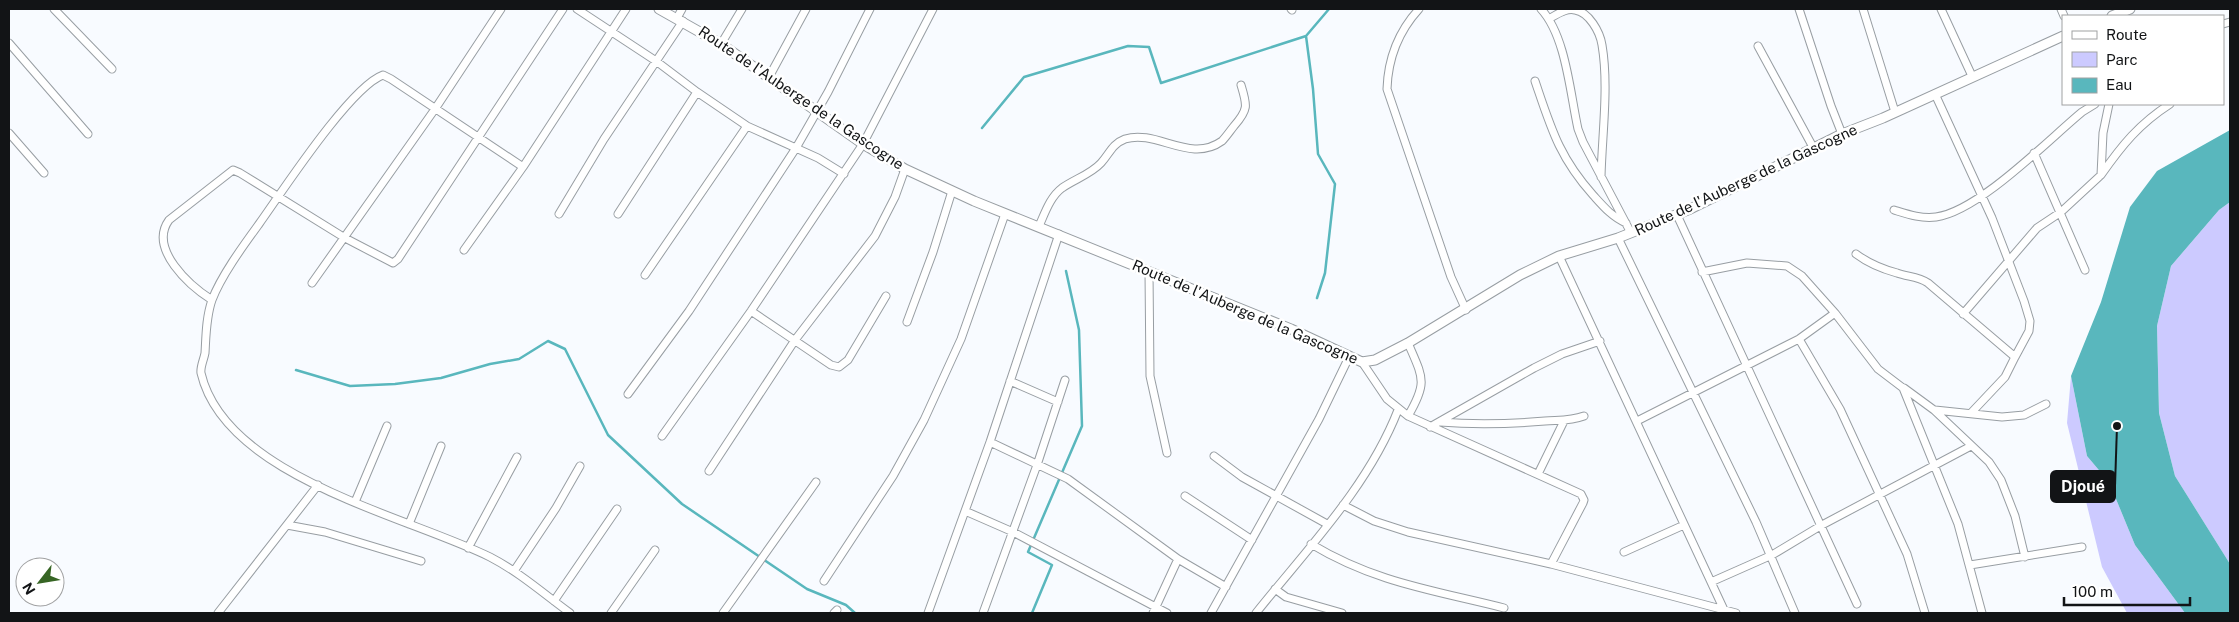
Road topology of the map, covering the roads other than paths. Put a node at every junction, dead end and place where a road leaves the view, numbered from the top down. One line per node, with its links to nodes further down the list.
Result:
1 (54, 9): 27 (street)
2 (501, 9): 37 (street)
3 (563, 9): 44 (street)
4 (577, 9): 21 (street)
5 (626, 9): 21 (street)
6 (659, 9): 20 (street, Route de l'Auberge de la Gascogne)
7 (682, 9): 20 (street)
8 (742, 9): 24 (street)
9 (806, 9): 29 (street)
10 (870, 9): 38 (street)
11 (933, 9): 45 (street)
12 (1418, 9): 81 (street)
13 (1541, 9): 19 (street)
14 (1799, 9): 43 (street)
15 (1863, 9): 39 (street)
16 (1941, 9): 28 (street)
17 (2130, 9): 18 (street)
18 (2115, 15)
19 (1550, 18): 54 (street); 54 (street)
20 (680, 19): 24 (street, Route de l'Auberge de la Gascogne); 26 (street)
21 (611, 30): 26 (street); 49 (street)
22 (2062, 36): 28 (street, Route de l'Auberge de la Gascogne)
23 (9, 43): 42 (street)
24 (722, 44): 29 (street, Route de l'Auberge de la Gascogne)
25 (1758, 46): 47 (street)
26 (656, 60): 32 (street); 60 (street)
27 (112, 69)
28 (1972, 76): 33 (street, Route de l'Auberge de la Gascogne)
29 (770, 77): 38 (street, Route de l'Auberge de la Gascogne)
30 (1535, 82): 64 (street)
31 (1241, 85): 65 (street)
32 (697, 92): 40 (street); 61 (street)
33 (1935, 94): 39 (street, Route de l'Auberge de la Gascogne); 57 (street)
34 (2094, 105): 48 (street)
35 (2109, 105): 53 (street)
36 (2168, 105): 53 (street)
37 (435, 109): 44 (street); 56 (street); 68 (street)
38 (817, 111): 45 (street, Route de l'Auberge de la Gascogne); 46 (street)
39 (1895, 112): 43 (street, Route de l'Auberge de la Gascogne)
40 (748, 126): 46 (street); 77 (street)
41 (9, 133): 51 (street)
42 (88, 134)
43 (1842, 134): 47 (street, Route de l'Auberge de la Gascogne)
44 (480, 139): 49 (street); 68 (street)
45 (863, 144): 50 (street, Route de l'Auberge de la Gascogne); 52 (street)
46 (796, 148): 52 (street); 97 (street)
47 (1814, 149): 63 (street, Route de l'Auberge de la Gascogne)
48 (2034, 153): 57 (street); 59 (street)
49 (523, 167): 70 (street)
50 (905, 169): 55 (street, Route de l'Auberge de la Gascogne); 87 (street)
51 (44, 173)
52 (844, 174): 82 (street)
53 (2100, 175): 59 (street)
54 (1601, 177): 64 (street)
55 (952, 191): 62 (street, Route de l'Auberge de la Gascogne); 85 (street)
56 (279, 197): 68 (street); 80 (street); 80 (street)
57 (1981, 197): 58 (street); 73 (street)
58 (1894, 210)
59 (2061, 212): 73 (street); 74 (street)
60 (559, 214)
61 (618, 214)
62 (1005, 214): 65 (street, Route de l'Auberge de la Gascogne); 151 (street)
63 (1677, 215): 66 (street, Route de l'Auberge de la Gascogne); 76 (street)
64 (1626, 223): 66 (street)
65 (1038, 226): 67 (street, Route de l'Auberge de la Gascogne)
66 (1631, 233): 69 (street, Route de l'Auberge de la Gascogne)
67 (1059, 234): 75 (street, Route de l'Auberge de la Gascogne); 95 (street)
68 (345, 238): 78 (street)
69 (1618, 238): 72 (street, Route de l'Auberge de la Gascogne); 98 (street)
70 (464, 250)
71 (1856, 254): 84 (street)
72 (1559, 256): 81 (street, Route de l'Auberge de la Gascogne); 88 (street)
73 (2008, 260): 84 (street); 91 (street)
74 (2085, 270)
75 (1149, 272): 90 (street, Route de l'Auberge de la Gascogne); 115 (street)
76 (1702, 272): 83 (street); 93 (street)
77 (645, 275)
78 (312, 283)
79 (886, 296): 87 (street)
80 (212, 300): 124 (street)
81 (1466, 310): 89 (street, Route de l'Auberge de la Gascogne)
82 (751, 311): 87 (street); 111 (street)
83 (1835, 313): 86 (street); 96 (street)
84 (1963, 314): 91 (street)
85 (907, 322)
86 (1799, 339): 93 (street); 127 (street)
87 (795, 340): 121 (street)
88 (1600, 341): 107 (street); 108 (street)
89 (1408, 343): 92 (street, Route de l'Auberge de la Gascogne); 104 (street)
90 (1349, 357): 92 (street, Route de l'Auberge de la Gascogne); 126 (street)
91 (2016, 357): 103 (street)
92 (1362, 362): 101 (street)
93 (1748, 365): 98 (street); 136 (street)
94 (1065, 380): 99 (street)
95 (1010, 381): 99 (street); 112 (street)
96 (1903, 388): 102 (street); 120 (street)
97 (628, 394)
98 (1694, 394): 107 (street); 144 (street)
99 (1058, 402): 118 (street)
100 (2046, 404): 103 (street)
101 (1398, 410): 104 (street); 129 (street)
102 (1934, 410): 103 (street); 114 (street)
103 (1971, 413)
104 (1408, 416): 110 (street)
105 (1584, 416): 106 (street)
106 (1564, 421): 108 (street); 122 (street)
107 (1637, 421): 135 (street)
108 (1440, 422): 110 (street)
109 (387, 426): 128 (street)
110 (1430, 427): 122 (street)
111 (662, 436)
112 (990, 442): 118 (street); 131 (street)
113 (441, 446): 132 (street)
114 (1971, 446): 120 (street); 145 (street)
115 (1168, 453)
116 (1214, 456): 126 (street)
117 (517, 457): 140 (street)
118 (1037, 465): 137 (street); 146 (street)
119 (580, 466): 150 (street)
120 (1934, 467): 127 (street); 149 (street)
121 (709, 471)
122 (1538, 474): 148 (street)
123 (816, 482): 163 (street)
124 (318, 485): 128 (street); 134 (street)
125 (1185, 496): 138 (street)
126 (1276, 496): 133 (street); 138 (street)
127 (1880, 496): 136 (street); 172 (street)
128 (355, 502): 132 (street)
129 (1343, 505): 133 (street); 148 (street)
130 (617, 509): 155 (street)
131 (965, 511): 137 (street); 164 (street)
132 (409, 524): 140 (street)
133 (1327, 524): 139 (street)
134 (287, 525): 147 (street); 160 (street)
135 (1684, 525): 143 (street); 152 (street)
136 (1822, 525): 144 (street); 156 (street)
137 (1013, 532): 158 (street); 165 (street)
138 (1252, 540): 153 (street)
139 (1311, 544): 154 (street); 157 (street)
140 (468, 548): 150 (street)
141 (2082, 548): 145 (street)
142 (655, 550): 162 (street)
143 (1624, 552)
144 (1772, 555): 152 (street); 171 (street)
145 (2025, 557): 149 (street)
146 (1178, 558): 153 (street); 158 (street)
147 (421, 561)
148 (1551, 564): 159 (street)
149 (1970, 565): 173 (street)
150 (514, 571): 155 (street)
151 (824, 581)
152 (1711, 582): 159 (street)
153 (1226, 587): 167 (street)
154 (1275, 590): 168 (street); 169 (street)
155 (554, 602): 161 (street)
156 (1857, 604)
157 (1504, 608)
158 (1154, 610): 166 (street)
159 (1725, 612): 170 (street)
160 (218, 613)
161 (570, 613)
162 (611, 613)
163 (723, 613)
164 (928, 613)
165 (983, 613)
166 (1167, 613)
167 (1211, 613)
168 (1256, 613)
169 (1342, 613)
170 (1736, 613)
171 (1795, 613)
172 (1925, 613)
173 (1982, 613)

